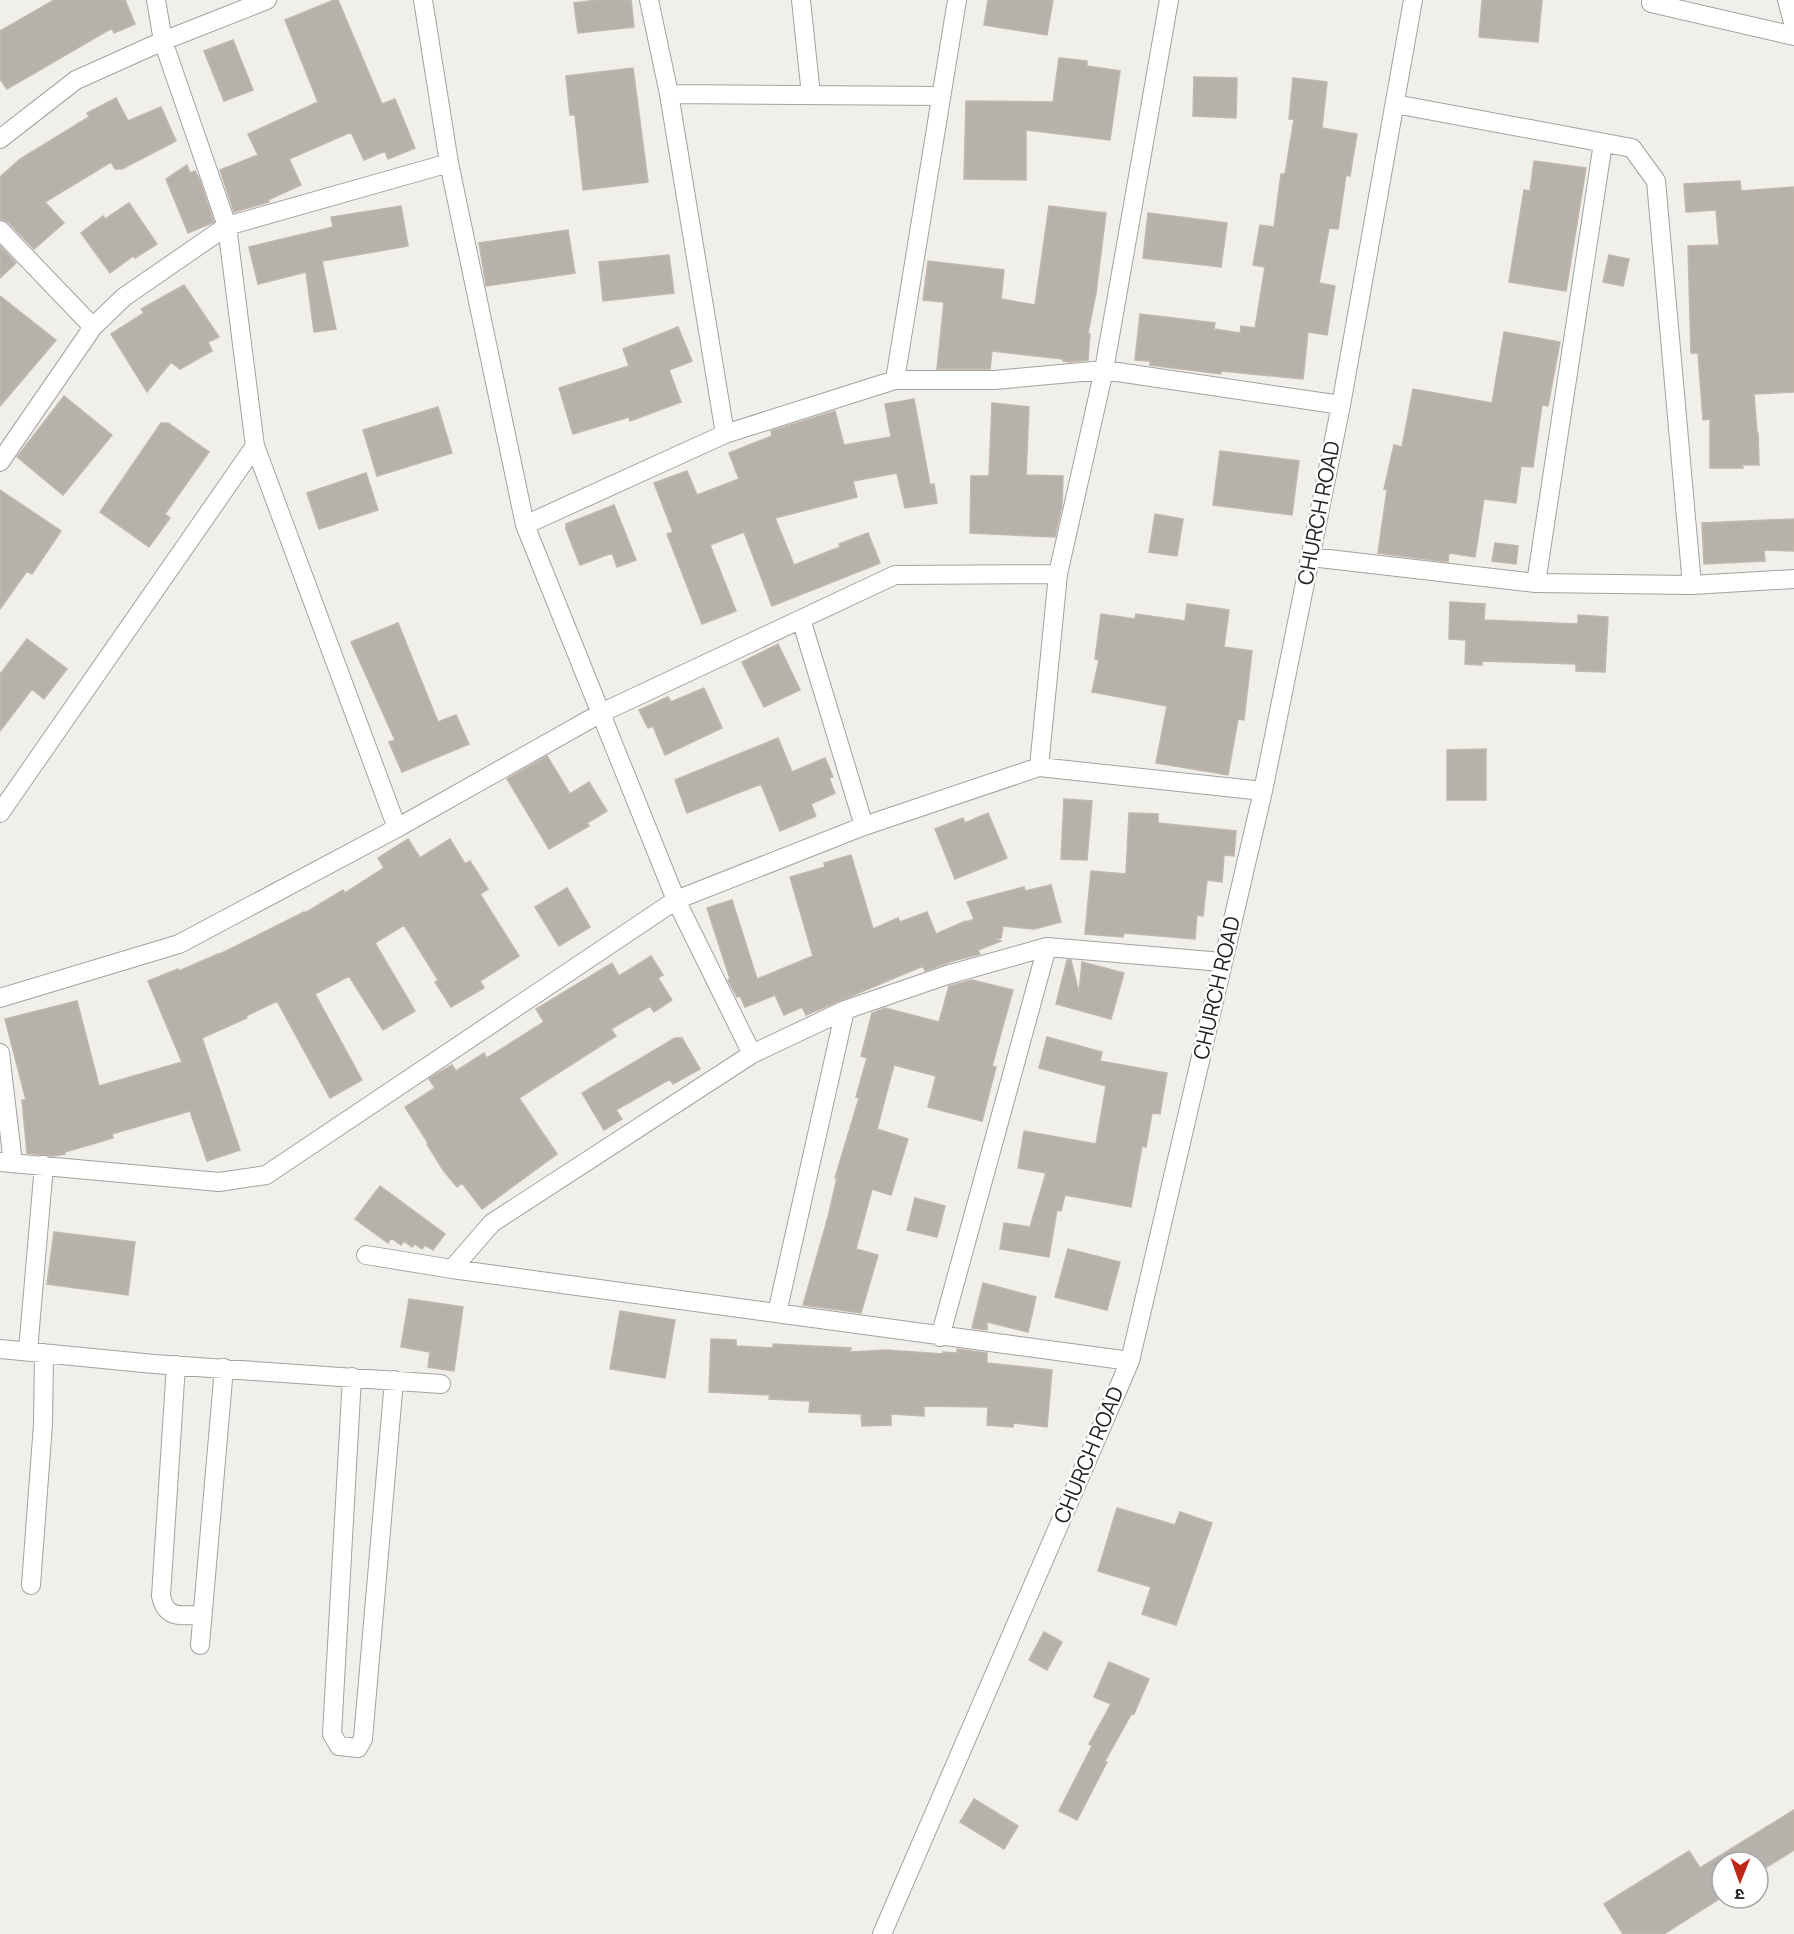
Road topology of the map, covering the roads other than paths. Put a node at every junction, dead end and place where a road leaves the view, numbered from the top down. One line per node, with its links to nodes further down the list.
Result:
1 (156, 0): 13 (street)
2 (267, 0): 13 (street)
3 (423, 0): 20 (street)
4 (649, 0): 14 (street)
5 (801, 0): 15 (street)
6 (957, 0): 16 (street)
7 (1169, 0): 24 (street)
8 (1413, 0): 17 (street, CHURCH ROAD)
9 (1787, 0): 11 (street)
10 (1654, 1): 12 (street)
11 (1794, 26)
12 (1794, 36)
13 (163, 40): 18 (street); 21 (street)
14 (669, 94): 15 (street); 27 (street)
15 (811, 95): 16 (street)
16 (941, 96): 25 (street)
17 (1395, 104): 19 (street); 26 (street, CHURCH ROAD)
18 (0, 139)
19 (1603, 143): 34 (street); 35 (street)
20 (449, 163): 21 (street); 30 (street)
21 (227, 226): 23 (street); 28 (street)
22 (0, 230): 23 (street)
23 (93, 327): 29 (street)
24 (1104, 370): 25 (street); 26 (street); 32 (street)
25 (895, 380): 27 (street)
26 (1341, 405): 31 (street, CHURCH ROAD)
27 (725, 435): 30 (street)
28 (255, 446): 40 (street); 42 (street)
29 (0, 462)
30 (525, 525): 37 (street)
31 (1311, 557): 34 (street); 39 (street, CHURCH ROAD)
32 (1058, 574): 36 (street); 38 (street)
33 (1794, 579): 35 (street)
34 (1536, 583): 35 (street)
35 (1692, 585)
36 (801, 619): 37 (street); 41 (street)
37 (601, 713): 42 (street); 43 (street)
38 (1039, 767): 39 (street); 41 (street)
39 (1263, 791): 45 (street, CHURCH ROAD)
40 (0, 813)
41 (864, 826): 43 (street)
42 (397, 828): 46 (street)
43 (676, 900): 49 (street); 51 (street)
44 (1047, 947): 45 (street); 47 (street); 55 (street)
45 (1222, 962): 58 (street, CHURCH ROAD)
46 (0, 998)
47 (845, 1010): 49 (street); 54 (street)
48 (0, 1053): 50 (street)
49 (752, 1054): 53 (street)
50 (7, 1163): 51 (street)
51 (44, 1165): 57 (street)
52 (366, 1255): 53 (street)
53 (452, 1269): 54 (street)
54 (777, 1313): 55 (street)
55 (940, 1336): 58 (street)
56 (0, 1349): 57 (street)
57 (36, 1352): 59 (street); 64 (street)
58 (1130, 1361): 67 (street, CHURCH ROAD)
59 (177, 1365): 60 (street); 65 (street)
60 (224, 1368): 61 (street); 65 (street)
61 (352, 1377): 62 (street); 62 (street)
62 (394, 1380): 63 (street)
63 (441, 1384)
64 (31, 1586)
65 (202, 1615): 66 (street)
66 (200, 1645)
67 (882, 1934)

